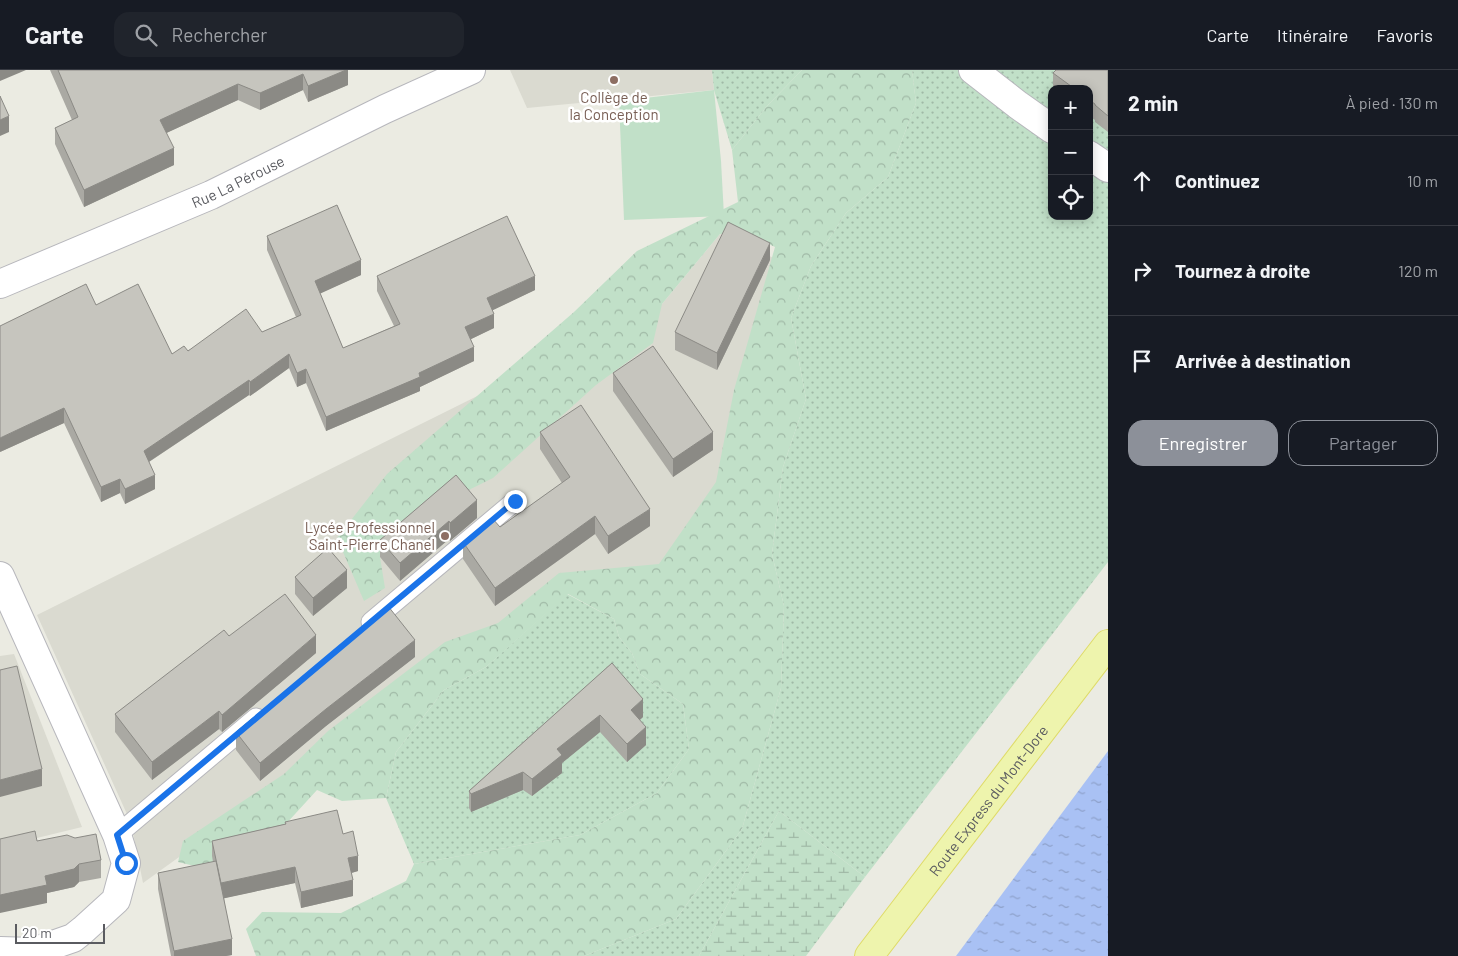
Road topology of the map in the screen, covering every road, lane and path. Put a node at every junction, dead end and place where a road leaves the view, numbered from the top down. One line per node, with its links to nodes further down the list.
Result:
1 (471, 70): 6 (street, Rue La Pérouse)
2 (973, 70): 3 (street)
3 (1048, 126)
4 (1093, 158): 5 (street)
5 (1108, 168)
6 (0, 284)
7 (515, 501): 9 (lane)
8 (0, 576): 12 (street)
9 (357, 633)
10 (1108, 644): 14 (main road, Route Express du Mont-Dore)
11 (266, 709): 12 (lane)
12 (117, 835): 13 (street)
13 (0, 951)
14 (869, 956)

